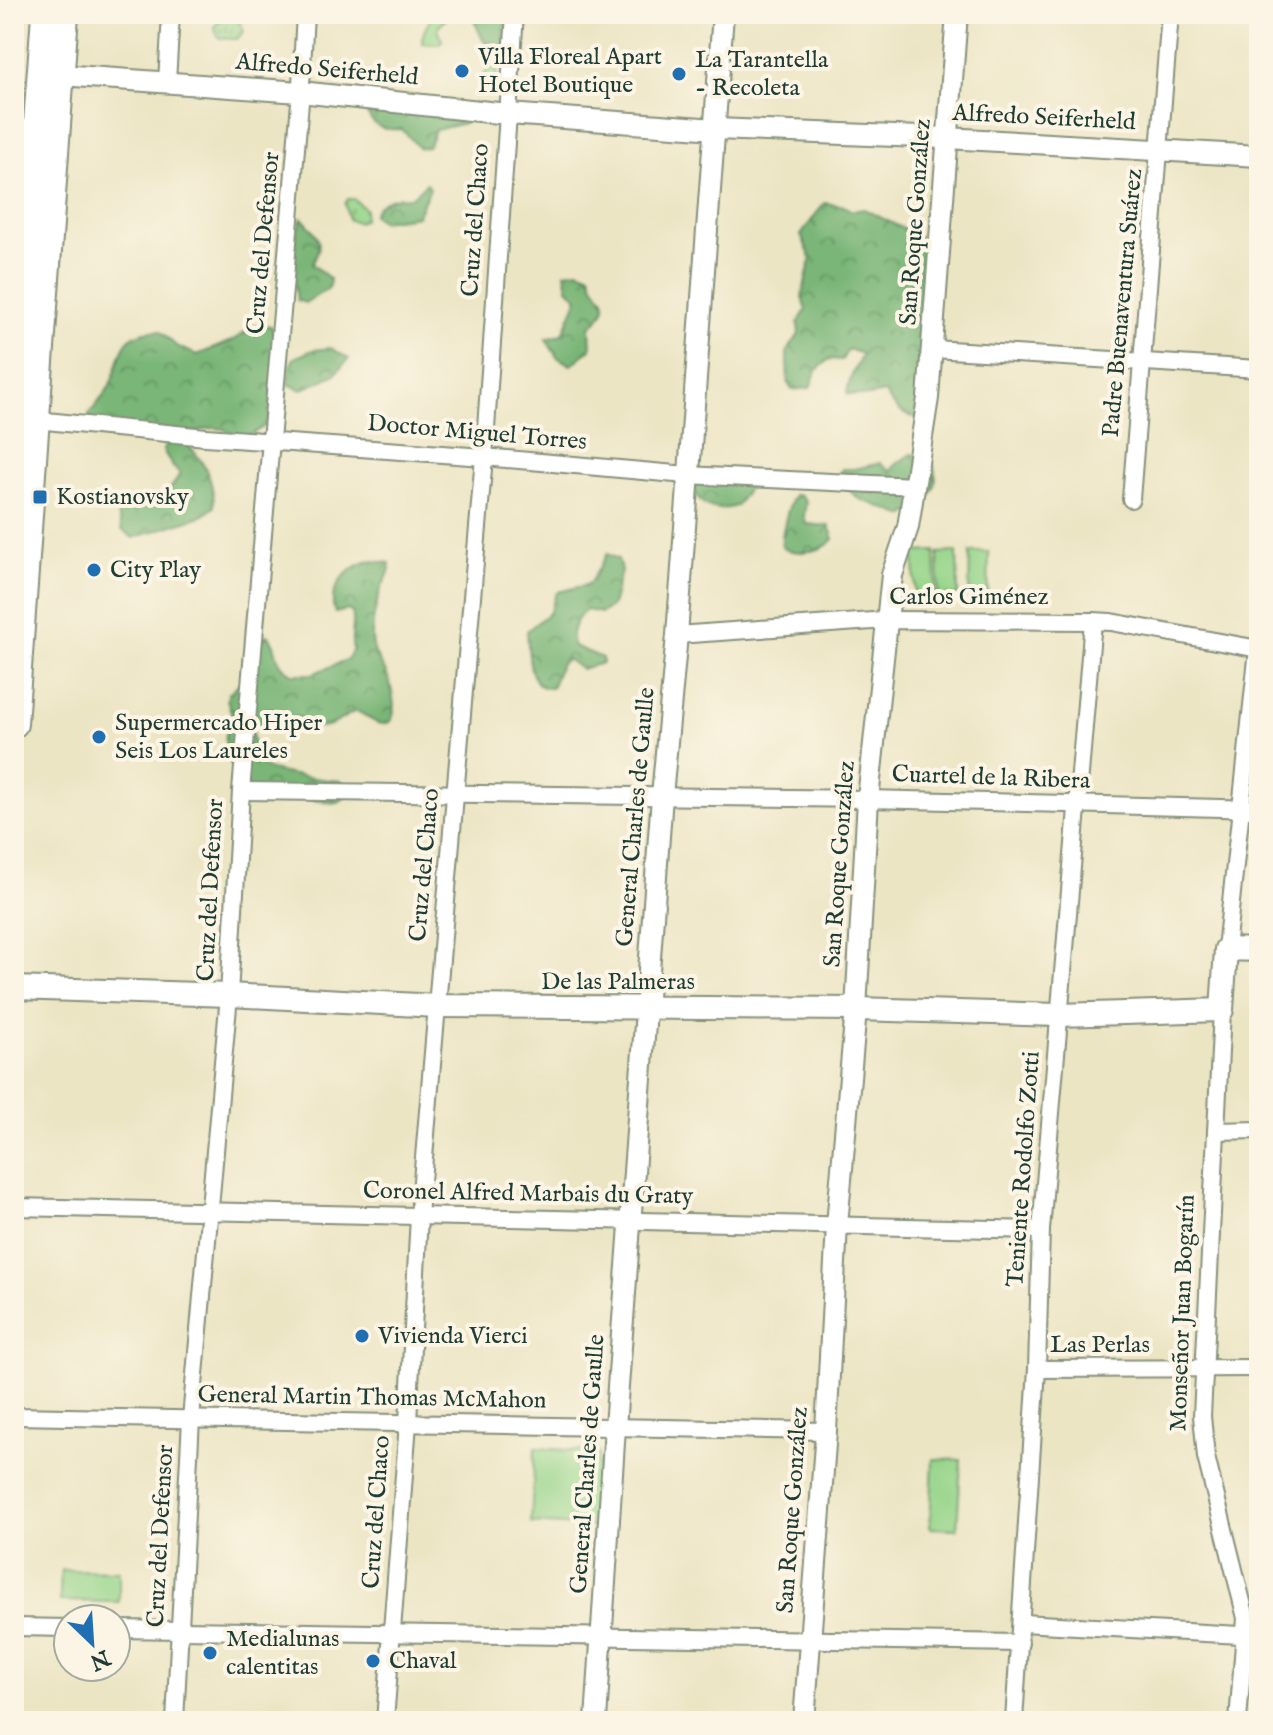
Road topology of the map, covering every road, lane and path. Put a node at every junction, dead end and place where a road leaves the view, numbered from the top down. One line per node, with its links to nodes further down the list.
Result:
1 (46, 14): 9 (highway); 17 (highway)
2 (65, 14): 9 (highway)
3 (171, 14): 10 (street)
4 (305, 14): 11 (street, Cruz del Defensor)
5 (515, 14): 12 (street, Cruz del Chaco)
6 (723, 14): 13 (street, General Charles de Gaulle)
7 (957, 14): 14 (street, San Roque González)
8 (1170, 14): 15 (street, Padre Buenaventura Suárez)
9 (60, 75): 10 (street, Alfredo Seiferheld); 17 (highway)
10 (167, 82): 11 (street, Alfredo Seiferheld)
11 (300, 92): 12 (street, Alfredo Seiferheld); 23 (street, Cruz del Defensor)
12 (508, 114): 13 (street, Alfredo Seiferheld); 24 (street, Cruz del Chaco)
13 (716, 129): 14 (street, Alfredo Seiferheld); 25 (street, General Charles de Gaulle)
14 (947, 138): 15 (street, Alfredo Seiferheld); 18 (street, San Roque González)
15 (1159, 151): 16 (street, Alfredo Seiferheld); 19 (street, Padre Buenaventura Suárez)
16 (1259, 156)
17 (26, 325): 21 (highway); 22 (highway)
18 (933, 349): 19 (street); 26 (street, San Roque González)
19 (1143, 362): 20 (street); 27 (street, Padre Buenaventura Suárez)
20 (1259, 369)
21 (36, 420): 23 (street, Doctor Miguel Torres); 32 (highway)
22 (14, 437)
23 (271, 441): 24 (street, Doctor Miguel Torres); 33 (street, Cruz del Defensor)
24 (484, 457): 25 (street, Doctor Miguel Torres); 34 (street, Cruz del Chaco)
25 (687, 475): 26 (street, Doctor Miguel Torres); 30 (street, General Charles de Gaulle)
26 (915, 486): 28 (street, San Roque González)
27 (1131, 499)
28 (887, 620): 29 (street, Carlos Giménez); 30 (street, Carlos Giménez); 36 (street, San Roque González)
29 (1093, 621): 31 (street, Carlos Giménez); 37 (street, Teniente Rodolfo Zotti)
30 (677, 635): 35 (street, General Charles de Gaulle)
31 (1259, 649): 38 (street, Monseñor Juan Bogarín)
32 (15, 708)
33 (241, 791): 34 (street, Cuartel de la Ribera); 43 (street, Cruz del Defensor)
34 (455, 794): 35 (street, Cuartel de la Ribera); 44 (street, Cruz del Chaco)
35 (662, 796): 36 (street, Cuartel de la Ribera); 45 (street, General Charles de Gaulle)
36 (868, 799): 37 (street, Cuartel de la Ribera); 46 (street, San Roque González)
37 (1077, 804): 38 (street, Cuartel de la Ribera); 48 (street, Teniente Rodolfo Zotti)
38 (1240, 808): 39 (street, Cuartel de la Ribera); 40 (street, Monseñor Juan Bogarín)
39 (1259, 809)
40 (1226, 949): 41 (main road); 47 (main road, Monseñor Juan Bogarín)
41 (1259, 950)
42 (14, 988): 43 (main road, De las Palmeras)
43 (229, 995): 44 (main road, De las Palmeras); 52 (street, Cruz del Defensor)
44 (437, 1006): 45 (main road, De las Palmeras); 53 (street, Cruz del Chaco)
45 (647, 1008): 46 (main road, De las Palmeras); 54 (street, General Charles de Gaulle)
46 (856, 1009): 48 (main road, De las Palmeras); 55 (street, San Roque González)
47 (1222, 1010): 48 (main road, De las Palmeras); 50 (street, Monseñor Juan Bogarín)
48 (1059, 1015): 56 (street, Teniente Rodolfo Zotti)
49 (1259, 1130): 50 (street)
50 (1216, 1131): 57 (street, Monseñor Juan Bogarín)
51 (14, 1207): 52 (street, Coronel Alfred Marbais du Graty)
52 (208, 1211): 53 (street, Coronel Alfred Marbais du Graty); 61 (street, Cruz del Defensor)
53 (419, 1216): 54 (street, Coronel Alfred Marbais du Graty); 62 (street, Cruz del Chaco)
54 (632, 1220): 55 (street, Coronel Alfred Marbais du Graty); 63 (street, General Charles de Gaulle)
55 (837, 1225): 56 (street, Coronel Alfred Marbais du Graty); 64 (street, San Roque González)
56 (1041, 1230): 59 (street, Teniente Rodolfo Zotti)
57 (1205, 1368): 58 (street, Las Perlas); 59 (street, Las Perlas); 71 (street, Monseñor Juan Bogarín)
58 (1259, 1368)
59 (1037, 1369): 65 (street, Teniente Rodolfo Zotti)
60 (14, 1416): 61 (street, General Martin Thomas McMahon)
61 (191, 1419): 62 (street, General Martin Thomas McMahon); 69 (street, Cruz del Defensor)
62 (408, 1423): 63 (street, General Martin Thomas McMahon); 70 (street, Cruz del Chaco)
63 (615, 1427): 64 (street, General Martin Thomas McMahon); 72 (street, General Charles de Gaulle)
64 (826, 1431): 73 (street, San Roque González)
65 (1022, 1623): 71 (street); 74 (street, Teniente Rodolfo Zotti)
66 (14, 1627): 67 (street)
67 (52, 1628)
68 (132, 1629): 69 (street)
69 (181, 1630): 70 (street); 75 (street, Cruz del Defensor)
70 (392, 1634): 72 (street); 76 (street, Cruz del Chaco)
71 (1252, 1635): 80 (street, Monseñor Juan Bogarín)
72 (604, 1637): 73 (street); 77 (street, General Charles de Gaulle)
73 (810, 1639): 74 (street); 78 (street, San Roque González)
74 (1020, 1643): 79 (street, Teniente Rodolfo Zotti)
75 (175, 1721)
76 (385, 1721)
77 (596, 1721)
78 (804, 1721)
79 (1014, 1721)
80 (1238, 1721)

